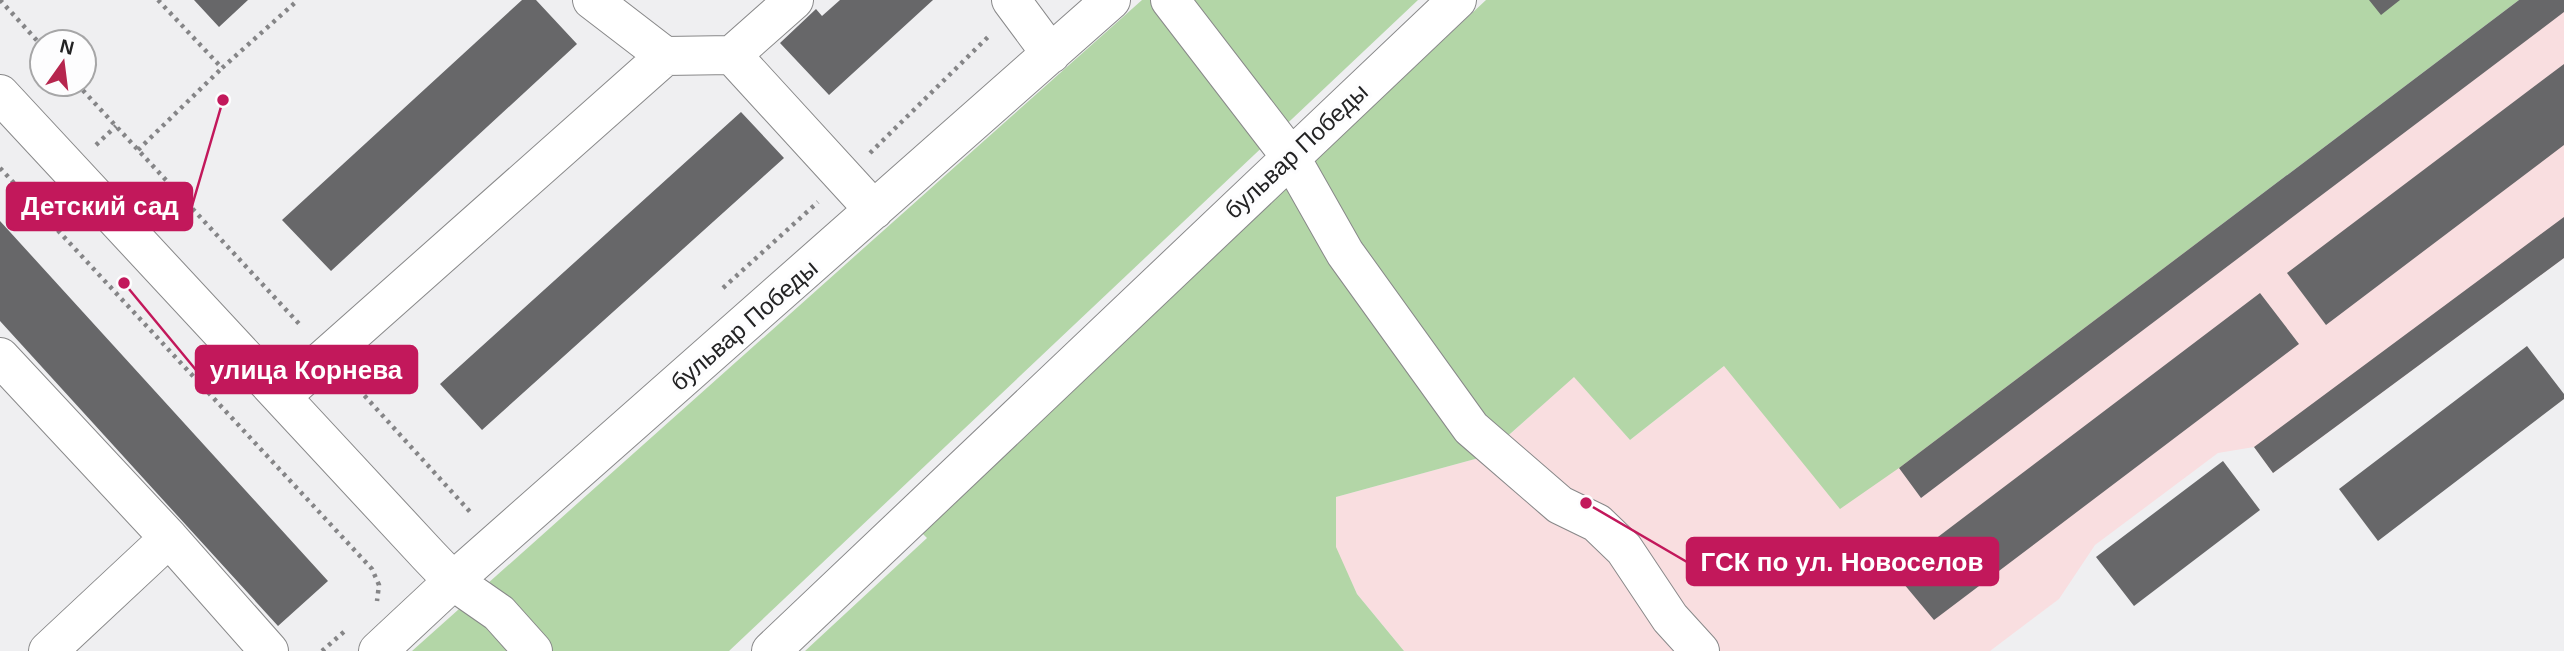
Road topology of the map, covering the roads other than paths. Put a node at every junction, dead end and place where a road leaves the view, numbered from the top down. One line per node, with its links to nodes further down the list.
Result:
1 (592, 0): 9 (street)
2 (794, 0): 8 (street)
3 (1111, 0): 7 (street, бульвар Победы)
4 (1170, 0): 11 (street)
5 (1457, 0): 11 (street, бульвар Победы)
6 (1014, 4): 7 (street)
7 (1051, 54): 12 (street, бульвар Победы)
8 (732, 55): 9 (street); 12 (street)
9 (666, 56): 14 (street)
10 (0, 94): 14 (street)
11 (1290, 156): 21 (street, бульвар Победы); 22 (street)
12 (874, 210): 16 (street, бульвар Победы)
13 (0, 356): 15 (street)
14 (282, 396): 16 (street)
15 (169, 538): 17 (street); 18 (street)
16 (441, 569): 19 (street, бульвар Победы); 20 (street)
17 (48, 651)
18 (269, 651)
19 (378, 651)
20 (533, 651)
21 (771, 651)
22 (1700, 651)

